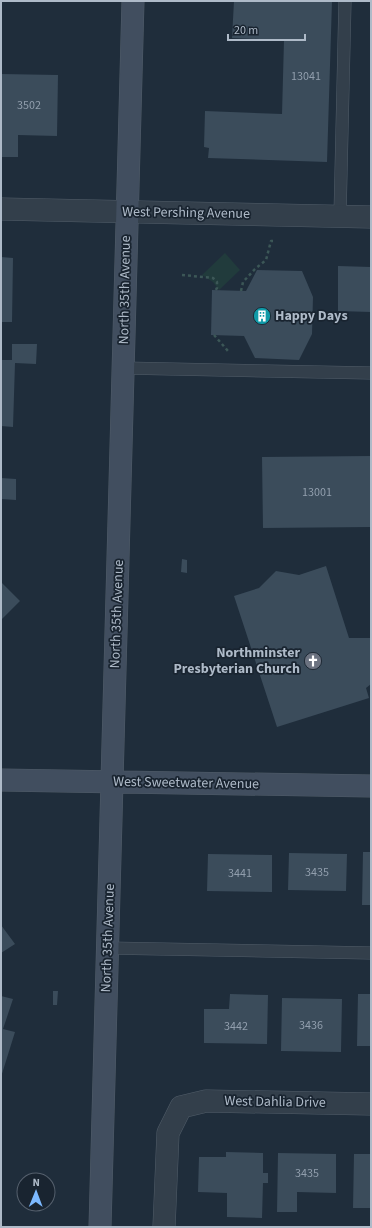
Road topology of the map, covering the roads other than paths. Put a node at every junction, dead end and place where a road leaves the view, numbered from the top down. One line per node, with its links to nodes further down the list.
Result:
1 (133, 1): 4 (main road, North 35th Avenue)
2 (345, 1): 5 (lane)
3 (1, 209): 4 (street, West Pershing Avenue)
4 (127, 212): 5 (street, West Pershing Avenue); 7 (main road, North 35th Avenue)
5 (340, 216): 6 (street, West Pershing Avenue)
6 (371, 217)
7 (124, 368): 8 (lane); 10 (main road, North 35th Avenue)
8 (371, 373)
9 (1, 780): 10 (main road, West Sweetwater Avenue)
10 (112, 782): 11 (main road, West Sweetwater Avenue); 12 (main road, North 35th Avenue)
11 (371, 786)
12 (107, 948): 13 (lane); 15 (main road, North 35th Avenue)
13 (371, 953)
14 (371, 1104): 16 (street, West Dahlia Drive)
15 (100, 1227)
16 (164, 1227)

